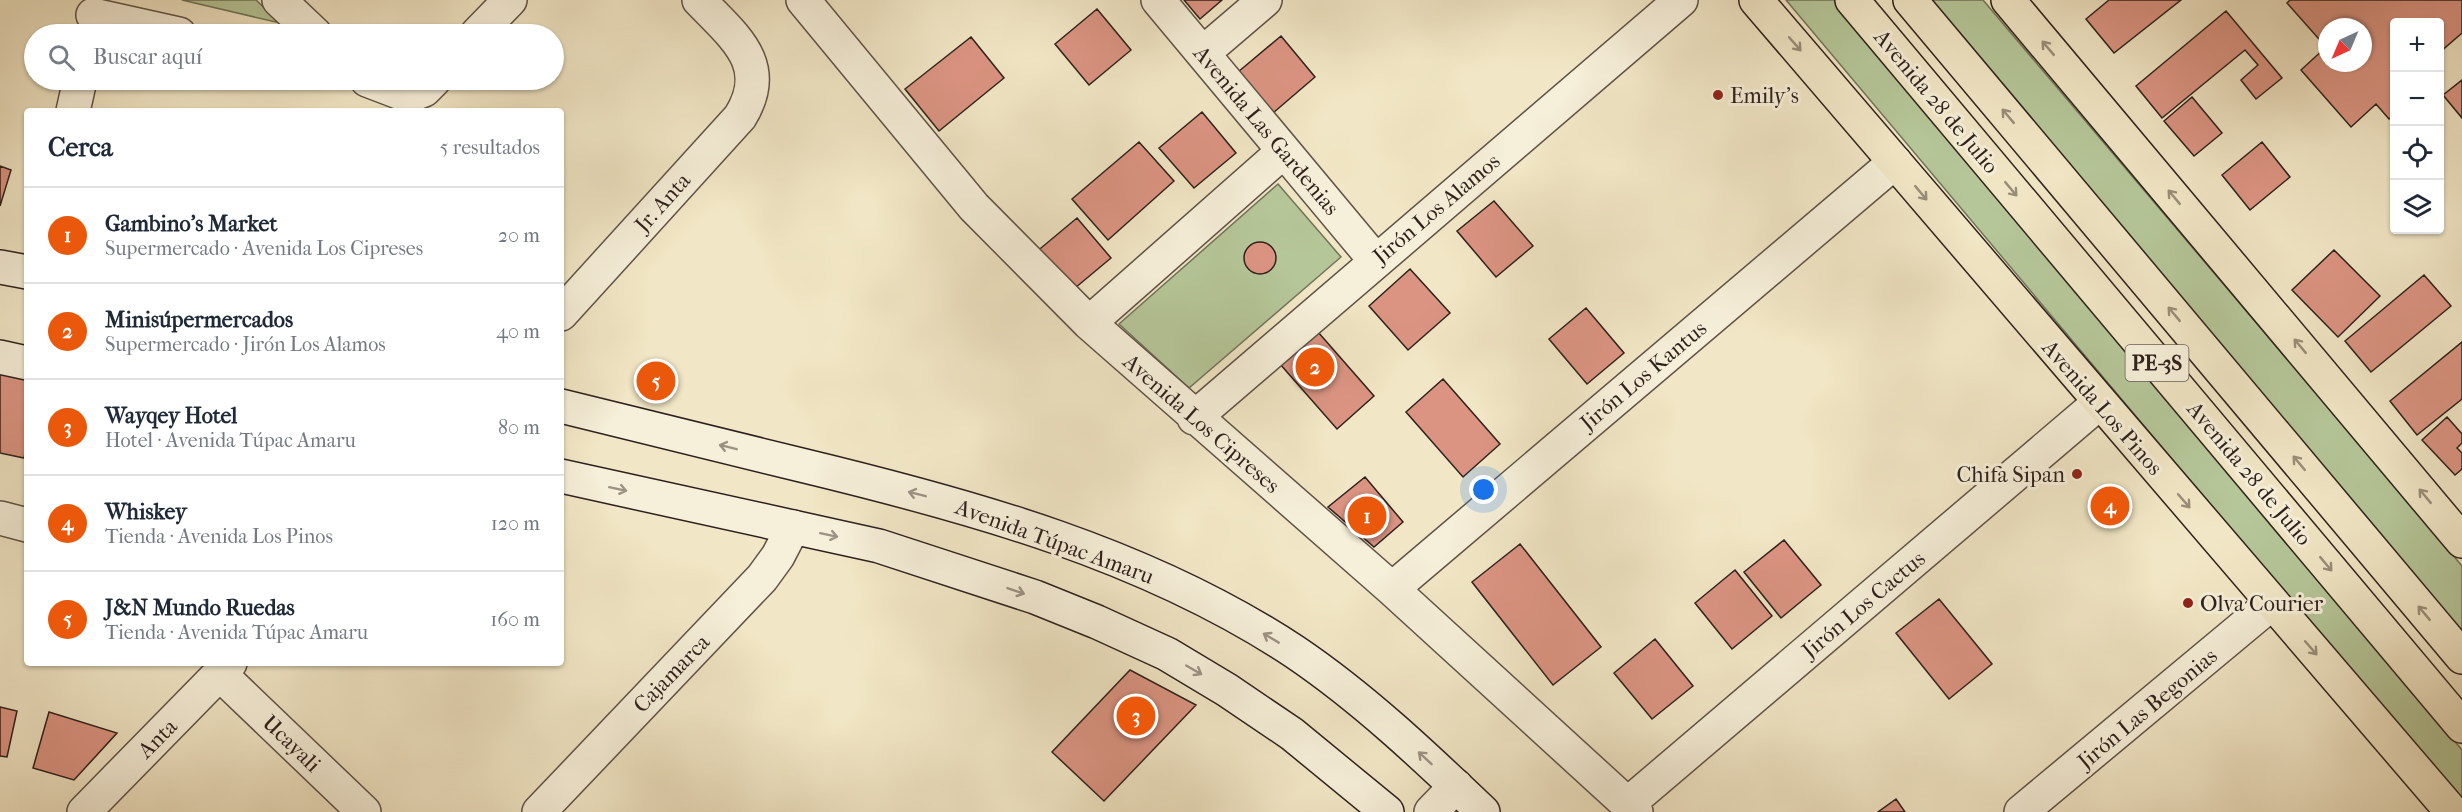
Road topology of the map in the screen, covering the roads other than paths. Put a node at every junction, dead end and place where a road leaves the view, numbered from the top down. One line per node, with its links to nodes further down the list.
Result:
1 (279, 0): 14 (street)
2 (510, 0): 15 (street)
3 (699, 0): 26 (street, Jr. Anta)
4 (803, 0): 27 (street, Avenida Los Cipreses)
5 (1158, 0): 16 (street, Avenida Las Gardenias)
6 (1265, 0): 16 (street)
7 (1681, 0): 23 (street, Jirón Los Alamos)
8 (1756, 0): 22 (main road, Avenida Los Pinos, one-way to 22)
9 (1852, 0): 42 (main road, Avenida 28 de Julio / PE-3S, one-way to 42)
10 (1910, 0): 40 (main road, Avenida 28 de Julio / PE-3S, one-way to 10)
11 (2008, 0): 37 (main road, one-way to 11)
12 (92, 16): 13 (street)
13 (131, 24)
14 (304, 24)
15 (487, 24)
16 (1203, 53): 21 (street, Avenida Las Gardenias)
17 (78, 90): 20 (street)
18 (393, 90): 19 (street)
19 (424, 90)
20 (74, 108)
21 (1284, 151): 23 (street, Avenida Las Gardenias); 27 (street)
22 (1895, 162): 30 (main road, Avenida Los Pinos, one-way to 30); 38 (street, Jirón Los Kantus)
23 (1375, 260): 32 (street, Jirón Los Alamos)
24 (0, 267): 25 (street)
25 (24, 271)
26 (564, 311)
27 (1089, 323): 32 (street, Avenida Los Cipreses)
28 (0, 357): 29 (street)
29 (24, 362)
30 (2099, 403): 39 (main road, Avenida Los Pinos, one-way to 39); 44 (street, Jirón Los Cactus)
31 (564, 407): 43 (street, Avenida Túpac Amaru, one-way to 31)
32 (1194, 418): 38 (street, Avenida Los Cipreses)
33 (564, 477): 36 (street, one-way to 36)
34 (0, 518): 35 (street)
35 (24, 524)
36 (793, 527): 48 (street, Cajamarca); 49 (street, one-way to 49)
37 (2462, 541)
38 (1392, 589): 44 (street, Avenida Los Cipreses)
39 (2272, 603): 45 (main road, Avenida Los Pinos, one-way to 45); 52 (street, Jirón Las Begonias)
40 (2462, 657)
41 (225, 668): 46 (street, Anta); 47 (street, Ucayali)
42 (2462, 726)
43 (1456, 786): 50 (street); 51 (street, Avenida Túpac Amaru)
44 (1632, 808)
45 (2439, 808)
46 (84, 812)
47 (364, 812)
48 (539, 812)
49 (1387, 812)
50 (1431, 812)
51 (1483, 812)
52 (2021, 812)

